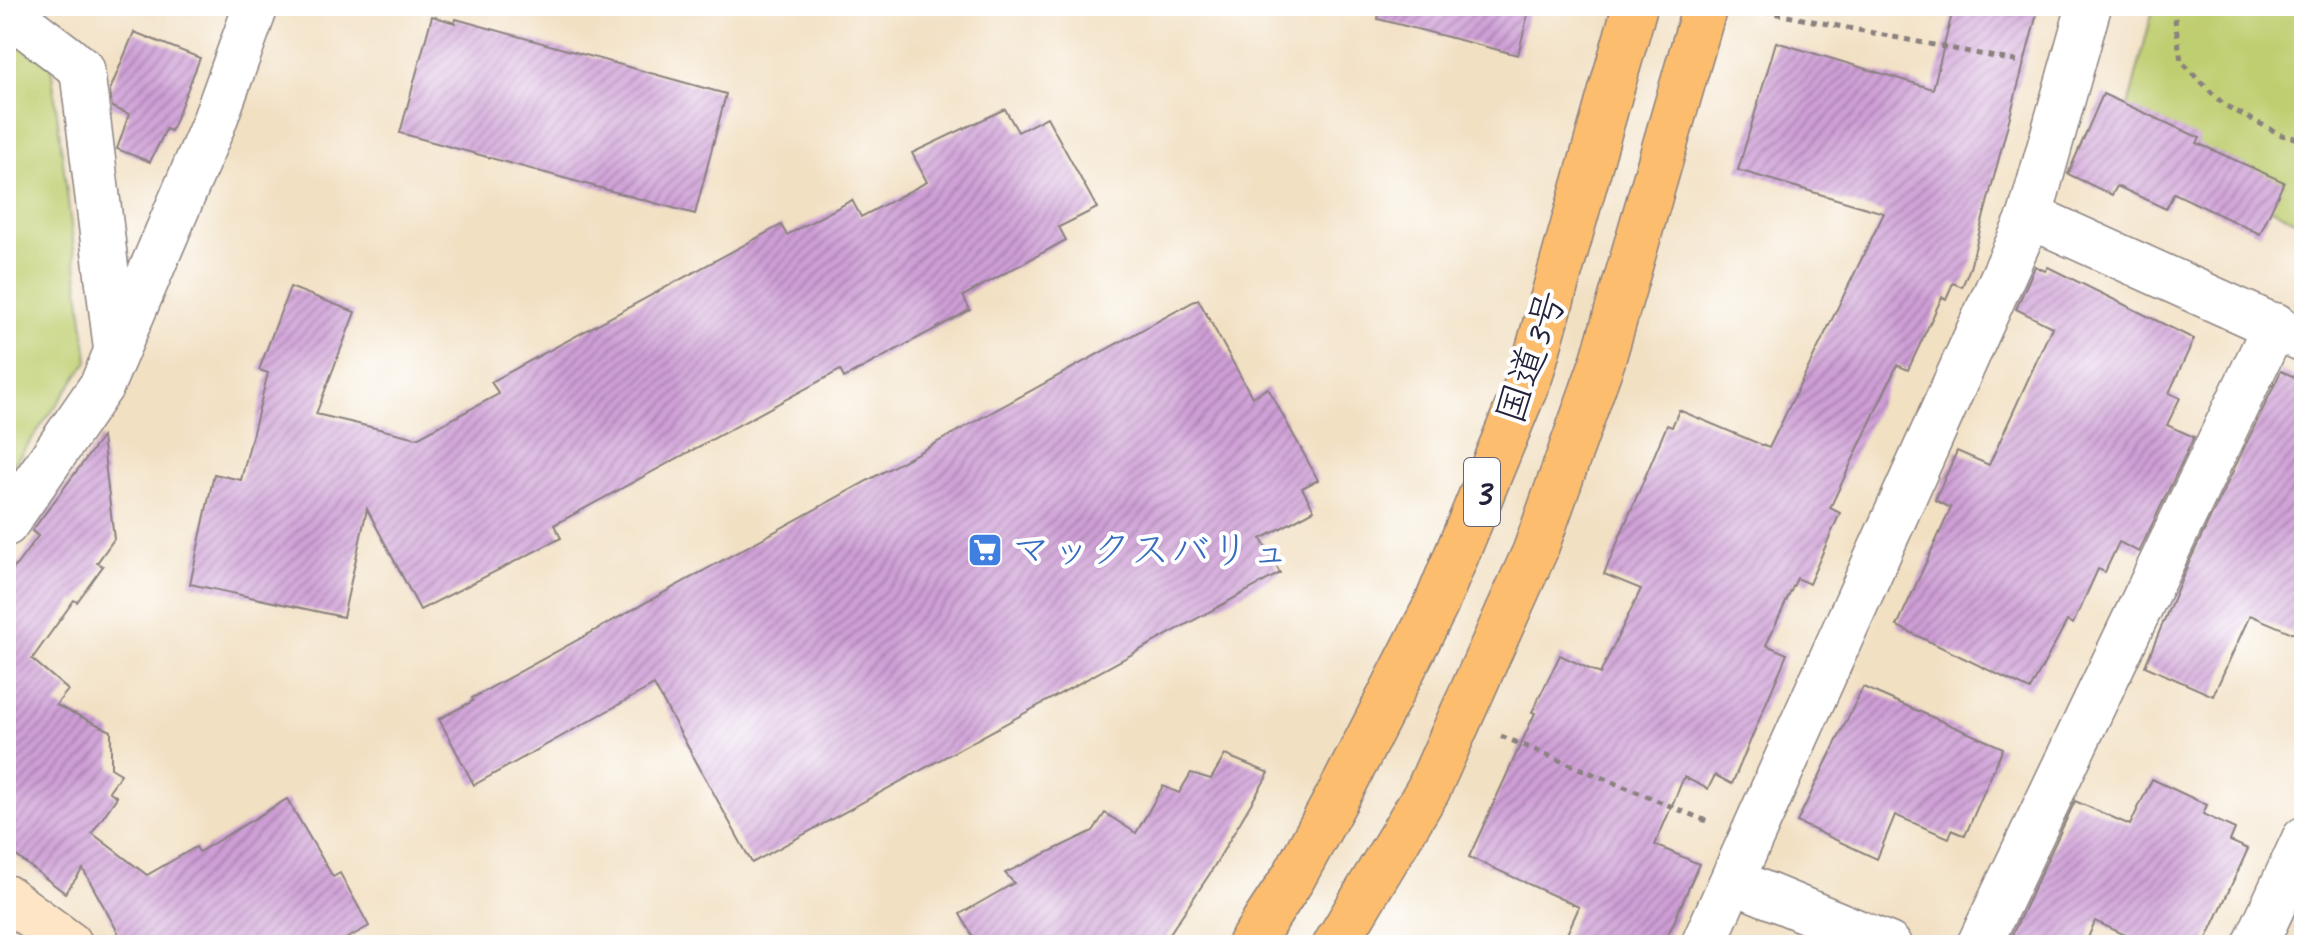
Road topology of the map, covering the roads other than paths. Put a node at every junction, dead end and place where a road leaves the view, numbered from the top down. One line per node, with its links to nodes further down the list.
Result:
1 (256, 6): 8 (street)
2 (1635, 6): 14 (highway, 国道3号 / 3)
3 (1705, 6): 15 (highway, 国道3号 / 3)
4 (2089, 6): 6 (street)
5 (6, 11): 8 (street)
6 (2030, 216): 7 (street); 11 (street)
7 (2290, 332): 18 (street)
8 (116, 351): 9 (street)
9 (6, 524)
10 (2304, 839): 19 (street)
11 (1733, 881): 16 (street); 17 (street)
12 (6, 897): 13 (street)
13 (71, 945)
14 (1249, 945)
15 (1335, 945)
16 (1703, 945)
17 (1889, 945)
18 (1979, 945)
19 (2255, 945)

